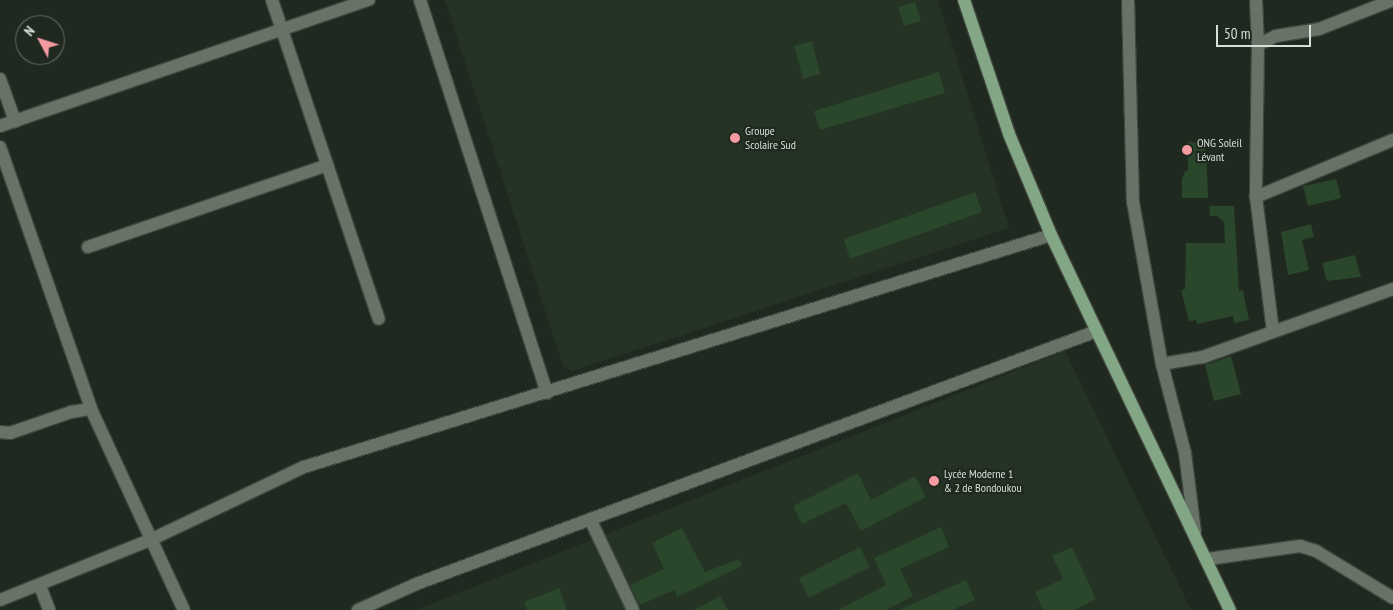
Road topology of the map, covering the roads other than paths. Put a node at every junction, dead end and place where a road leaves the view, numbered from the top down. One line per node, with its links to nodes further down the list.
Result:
1 (272, 0): 8 (street)
2 (369, 0): 8 (street)
3 (420, 0): 24 (street)
4 (964, 0): 17 (main road)
5 (1128, 0): 23 (street)
6 (1256, 0): 9 (street)
7 (1393, 0): 9 (street)
8 (282, 30): 11 (street); 15 (street)
9 (1258, 45): 16 (street)
10 (0, 79): 11 (street)
11 (15, 121): 12 (street)
12 (0, 126)
13 (1393, 140): 16 (street)
14 (0, 147): 25 (street)
15 (328, 165): 18 (street); 20 (street)
16 (1256, 197): 21 (street)
17 (1050, 235): 22 (main road); 24 (street)
18 (88, 247)
19 (1393, 289): 21 (street)
20 (380, 319)
21 (1273, 331): 23 (street)
22 (1097, 332): 27 (street); 28 (main road)
23 (1162, 364): 28 (street)
24 (547, 394): 29 (street)
25 (91, 409): 26 (street); 29 (street)
26 (0, 432)
27 (591, 521): 36 (street); 37 (street)
28 (1195, 532): 30 (main road)
29 (150, 540): 31 (street); 35 (street)
30 (1208, 558): 32 (street); 38 (main road)
31 (40, 586): 33 (street); 34 (street)
32 (1393, 598)
33 (0, 600)
34 (49, 610)
35 (184, 610)
36 (358, 610)
37 (633, 610)
38 (1230, 610)

